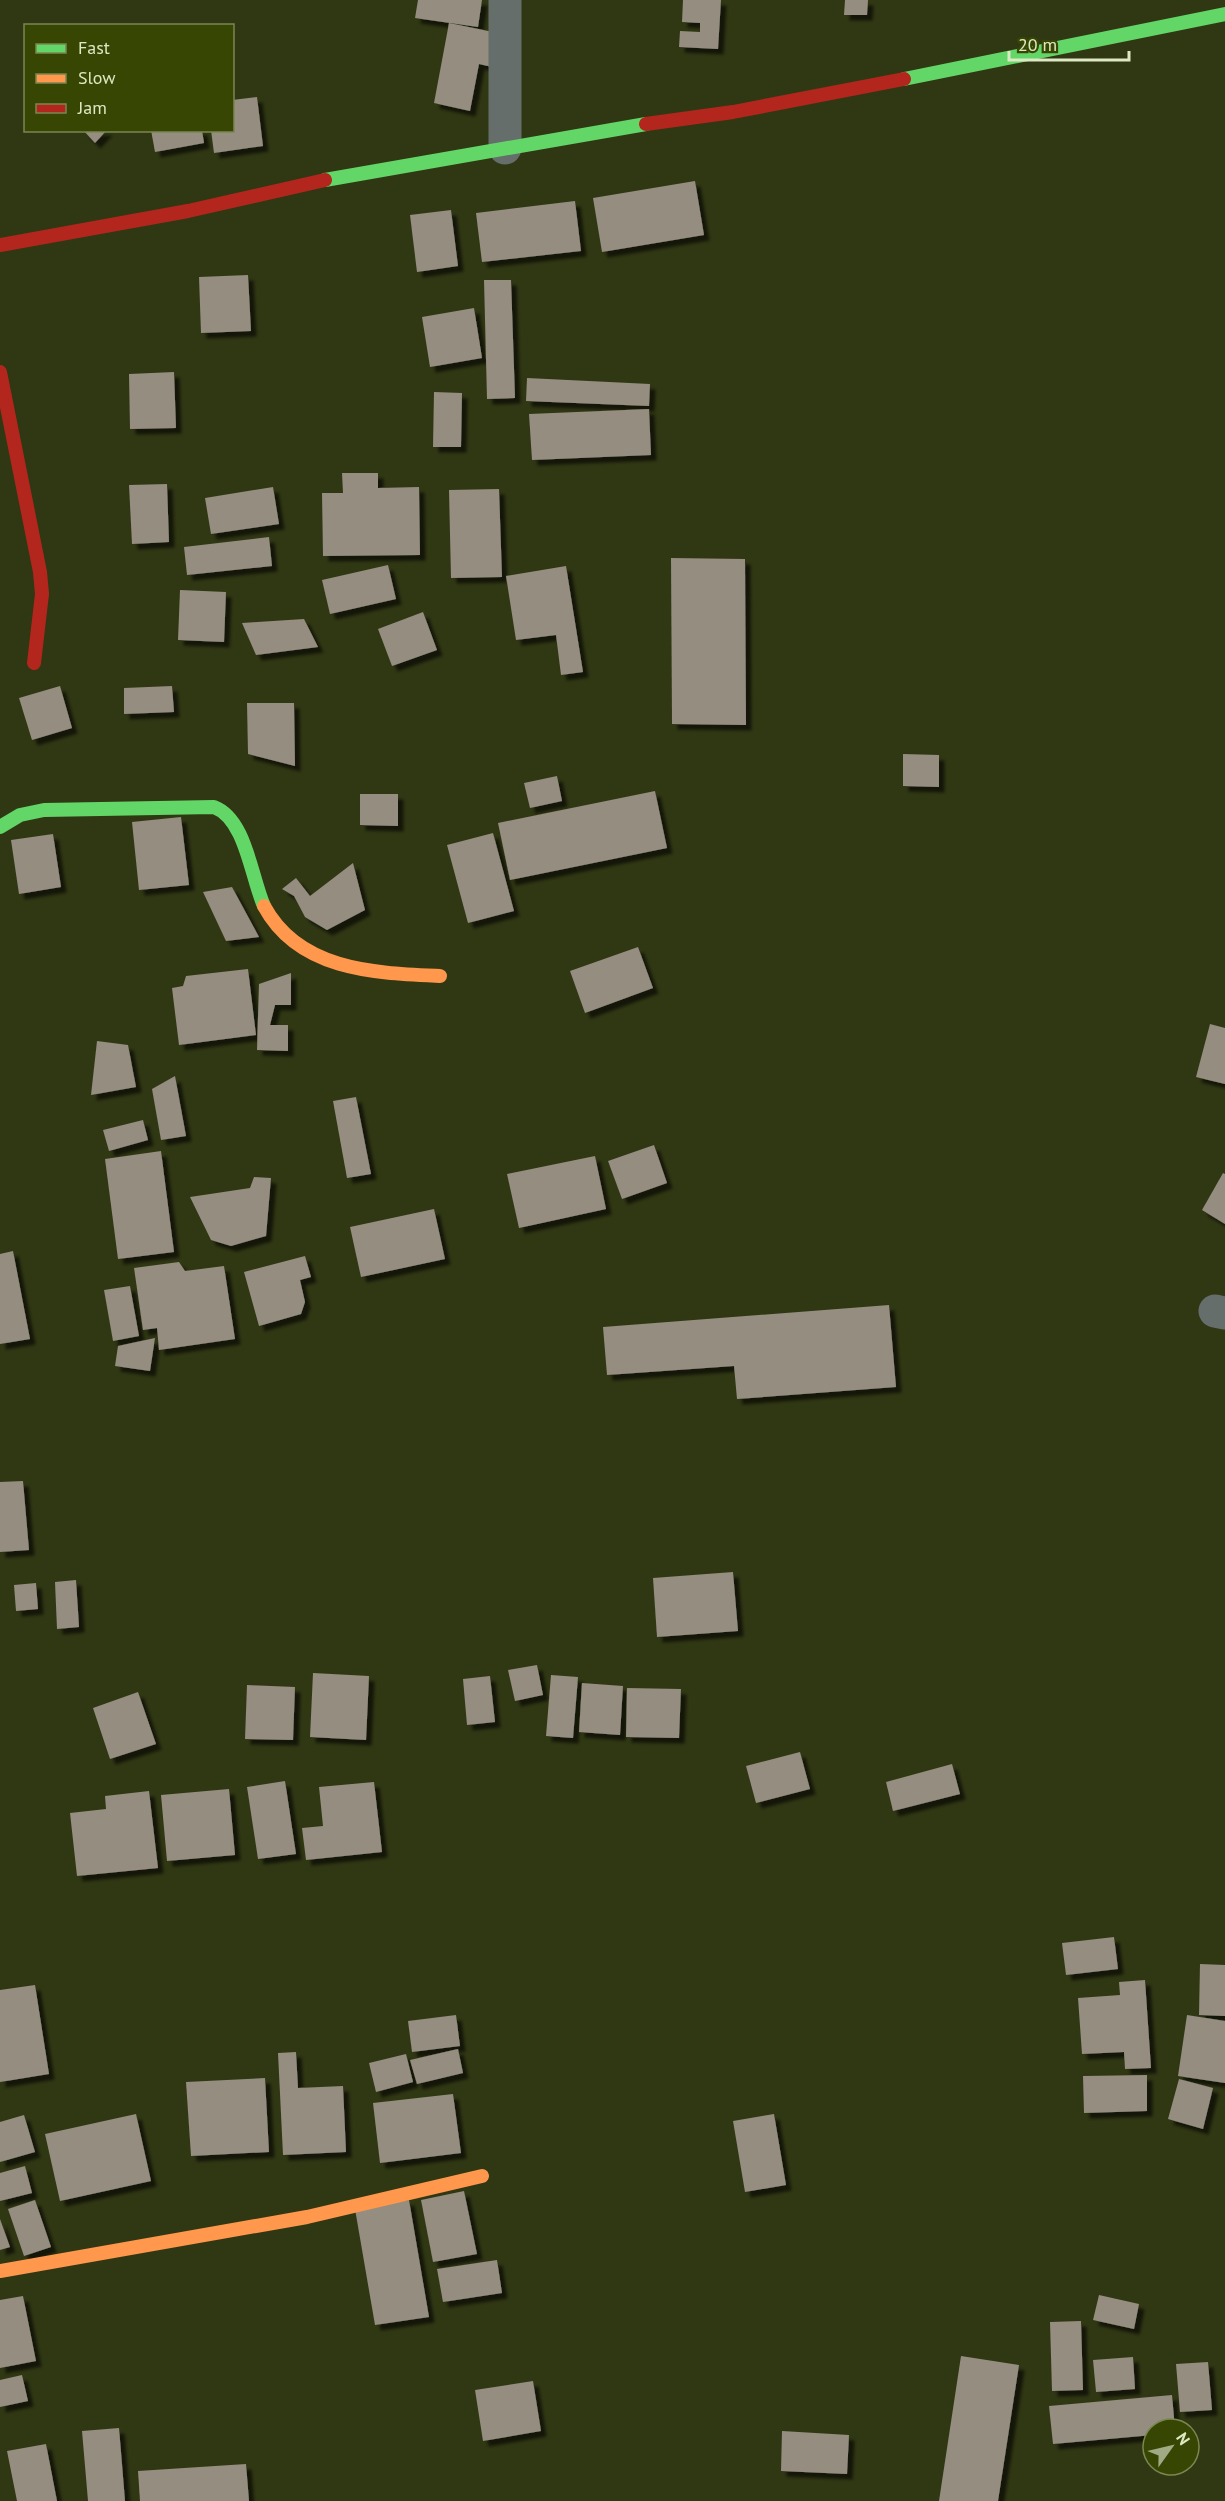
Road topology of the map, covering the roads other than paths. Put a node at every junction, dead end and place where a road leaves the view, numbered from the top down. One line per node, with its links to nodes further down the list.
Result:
1 (505, 0): 3 (street)
2 (1225, 14): 3 (street)
3 (505, 148): 4 (street)
4 (0, 244)
5 (0, 372): 6 (street)
6 (34, 663)
7 (0, 827): 8 (street)
8 (440, 976)
9 (482, 2176): 10 (street)
10 (0, 2271)

